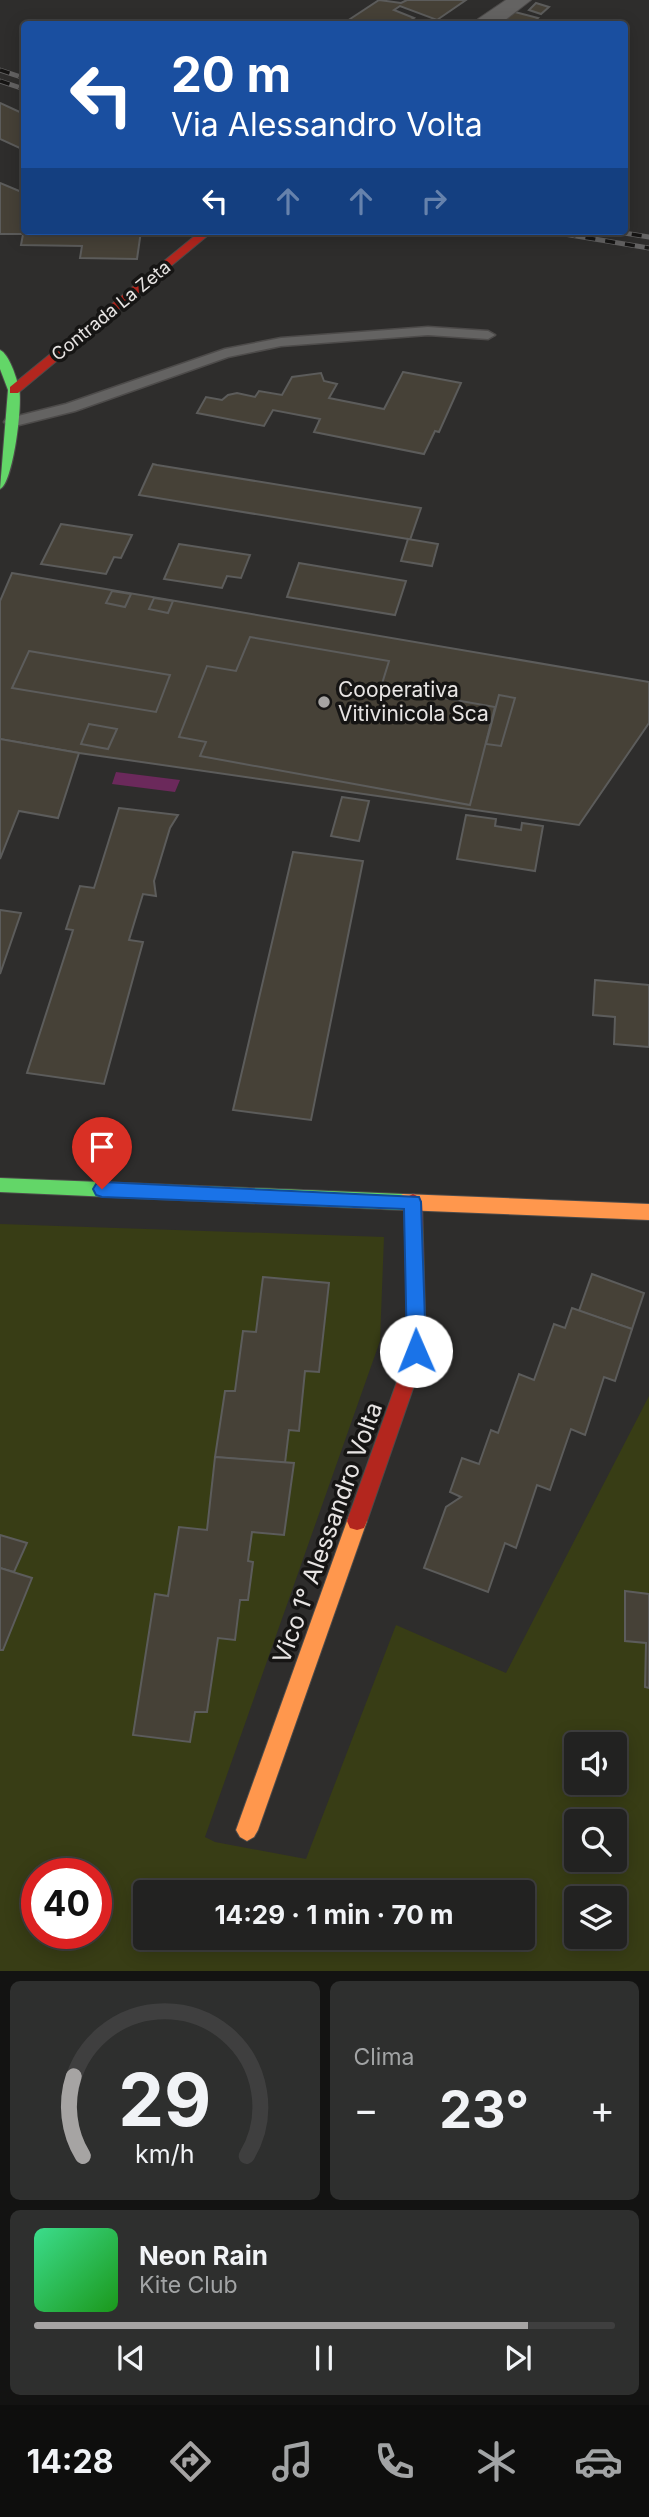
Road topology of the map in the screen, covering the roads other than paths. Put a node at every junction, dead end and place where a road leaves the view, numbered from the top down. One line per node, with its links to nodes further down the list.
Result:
1 (520, 0): 2 (street)
2 (490, 21)
3 (203, 235): 6 (street, Contrada La Zeta)
4 (488, 335): 7 (lane)
5 (0, 354): 6 (street)
6 (14, 390): 7 (street)
7 (11, 422): 8 (street)
8 (0, 485)
9 (0, 1185): 10 (street)
10 (413, 1202): 11 (street); 12 (street, Vico 1° Alessandro Volta)
11 (649, 1212)
12 (247, 1830)

